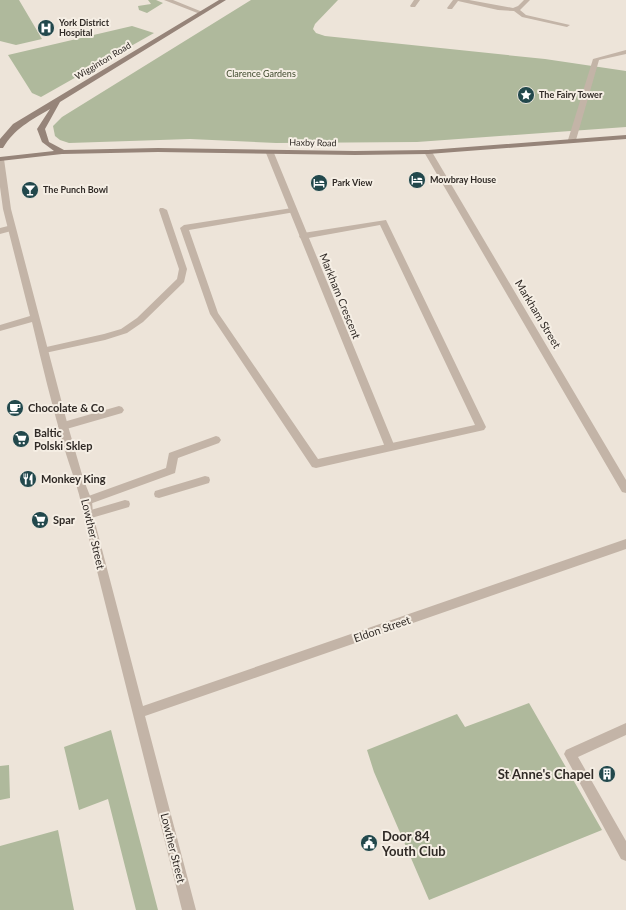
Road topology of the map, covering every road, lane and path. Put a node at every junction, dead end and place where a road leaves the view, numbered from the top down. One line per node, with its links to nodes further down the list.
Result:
1 (167, 0): 8 (street)
2 (223, 0): 8 (street, Wigginton Road)
3 (456, 0): 6 (street)
4 (460, 0): 7 (street)
5 (527, 0): 7 (street)
6 (450, 8)
7 (516, 10): 9 (street)
8 (202, 13): 11 (street, Wigginton Road)
9 (567, 25)
10 (626, 52): 15 (street)
11 (58, 101): 12 (street, Wigginton Road); 17 (street)
12 (16, 126): 13 (street); 16 (street, Wigginton Road)
13 (0, 132)
14 (626, 137): 15 (street, Haxby Road)
15 (572, 140): 18 (street, Haxby Road)
16 (0, 146)
17 (62, 152): 19 (street, Haxby Road); 20 (street, Haxby Road)
18 (428, 152): 19 (street, Haxby Road); 34 (street, Markham Street)
19 (270, 153): 22 (street, Markham Crescent)
20 (0, 158): 23 (street, Lowther Street)
21 (163, 210): 28 (street)
22 (292, 210): 25 (street, Markham Crescent); 32 (street)
23 (12, 228): 24 (street); 26 (street, Lowther Street)
24 (0, 231)
25 (303, 236): 32 (street, Markham Crescent); 32 (street)
26 (36, 318): 27 (street); 28 (street, Lowther Street)
27 (0, 328)
28 (45, 350): 30 (street, Lowther Street)
29 (119, 410): 30 (street)
30 (63, 426): 36 (street, Lowther Street)
31 (216, 440): 36 (street)
32 (390, 447)
33 (205, 480): 35 (street)
34 (626, 489)
35 (160, 494)
36 (87, 501): 38 (street, Lowther Street)
37 (125, 504): 38 (street)
38 (88, 515): 40 (street, Lowther Street)
39 (626, 544): 40 (street, Eldon Street)
40 (138, 713): 43 (street, Lowther Street)
41 (626, 729): 42 (street)
42 (626, 854)
43 (189, 910)

